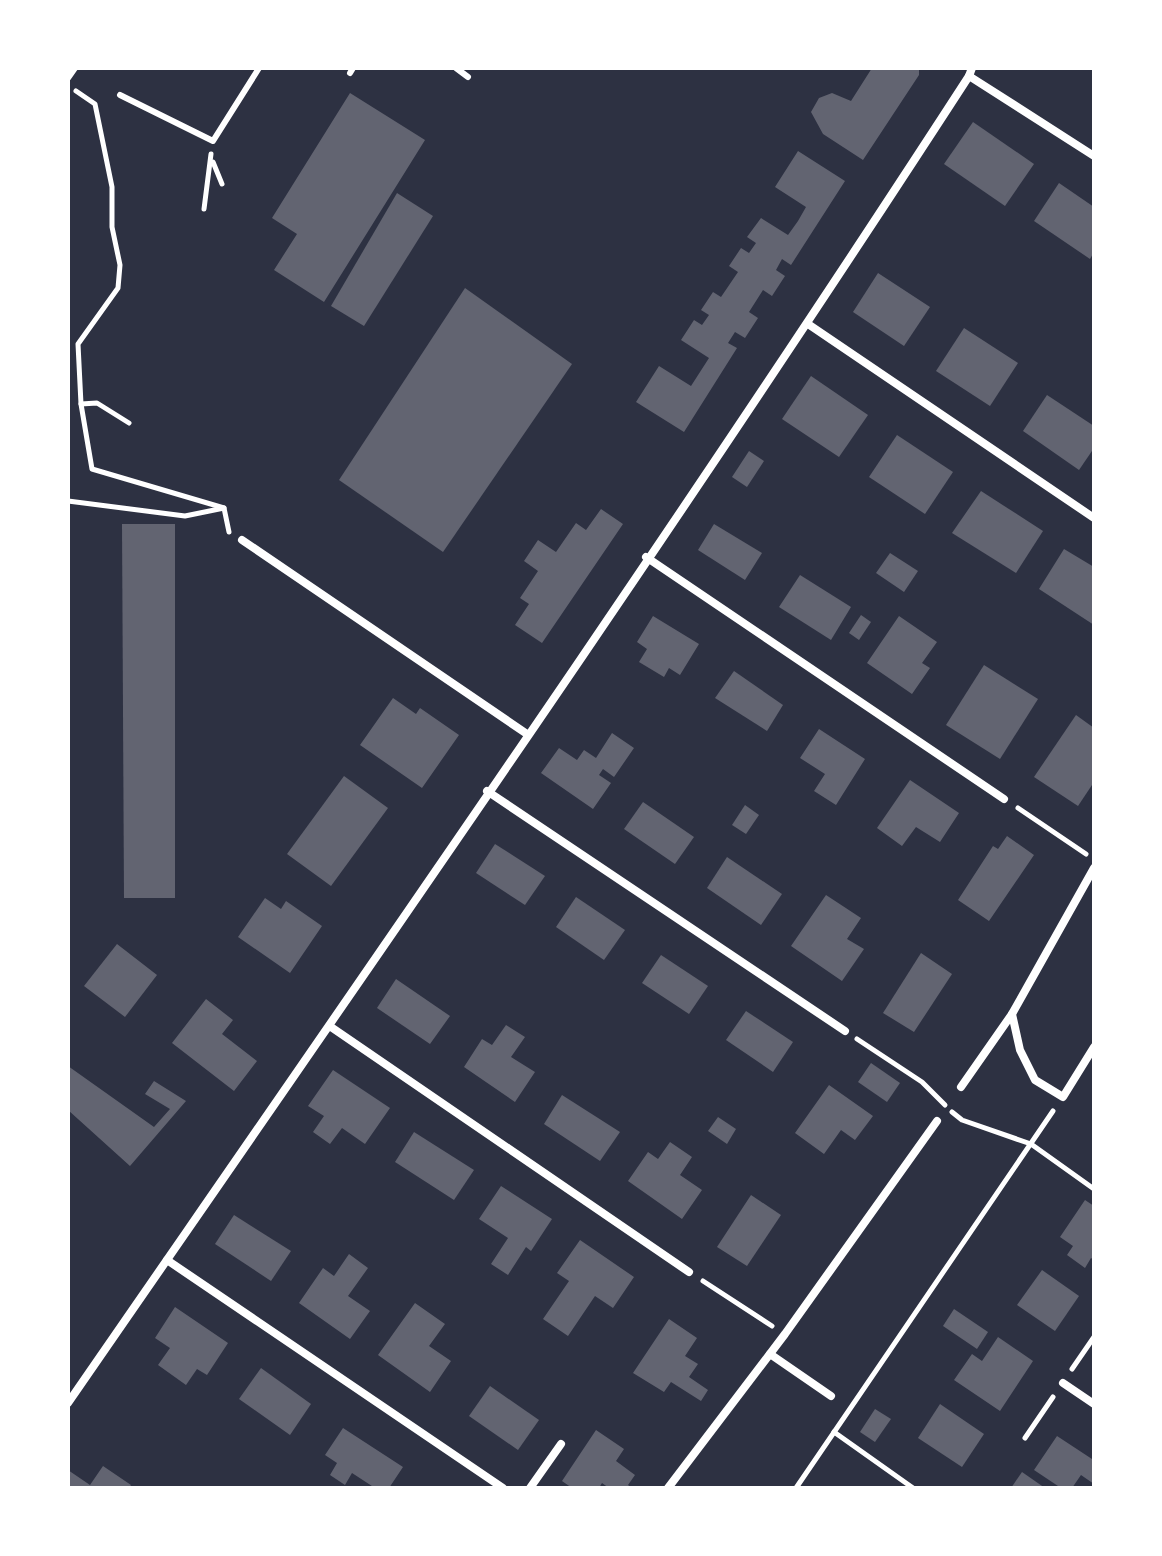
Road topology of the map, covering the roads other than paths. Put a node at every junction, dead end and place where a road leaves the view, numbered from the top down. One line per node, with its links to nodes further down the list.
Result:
1 (75, 68): 6 (lane)
2 (259, 68): 7 (lane)
3 (456, 68): 5 (lane)
4 (970, 72): 8 (street); 9 (street)
5 (468, 77)
6 (68, 78)
7 (120, 95)
8 (1094, 156)
9 (808, 324): 10 (street); 12 (street)
10 (1094, 518)
11 (242, 540): 13 (street)
12 (646, 557): 13 (street); 15 (street)
13 (527, 734): 14 (street)
14 (487, 791): 18 (street); 19 (street)
15 (1004, 799)
16 (1094, 868): 17 (street)
17 (1012, 1014): 20 (street); 21 (street)
18 (331, 1027): 23 (street); 24 (street)
19 (845, 1031)
20 (1094, 1047)
21 (961, 1087)
22 (937, 1121): 25 (street)
23 (167, 1260): 28 (street); 31 (street)
24 (689, 1272)
25 (770, 1354): 27 (street); 33 (street)
26 (1063, 1383): 29 (street)
27 (831, 1396)
28 (68, 1403)
29 (1094, 1404)
30 (561, 1444): 32 (street)
31 (503, 1488)
32 (530, 1488)
33 (668, 1488)

